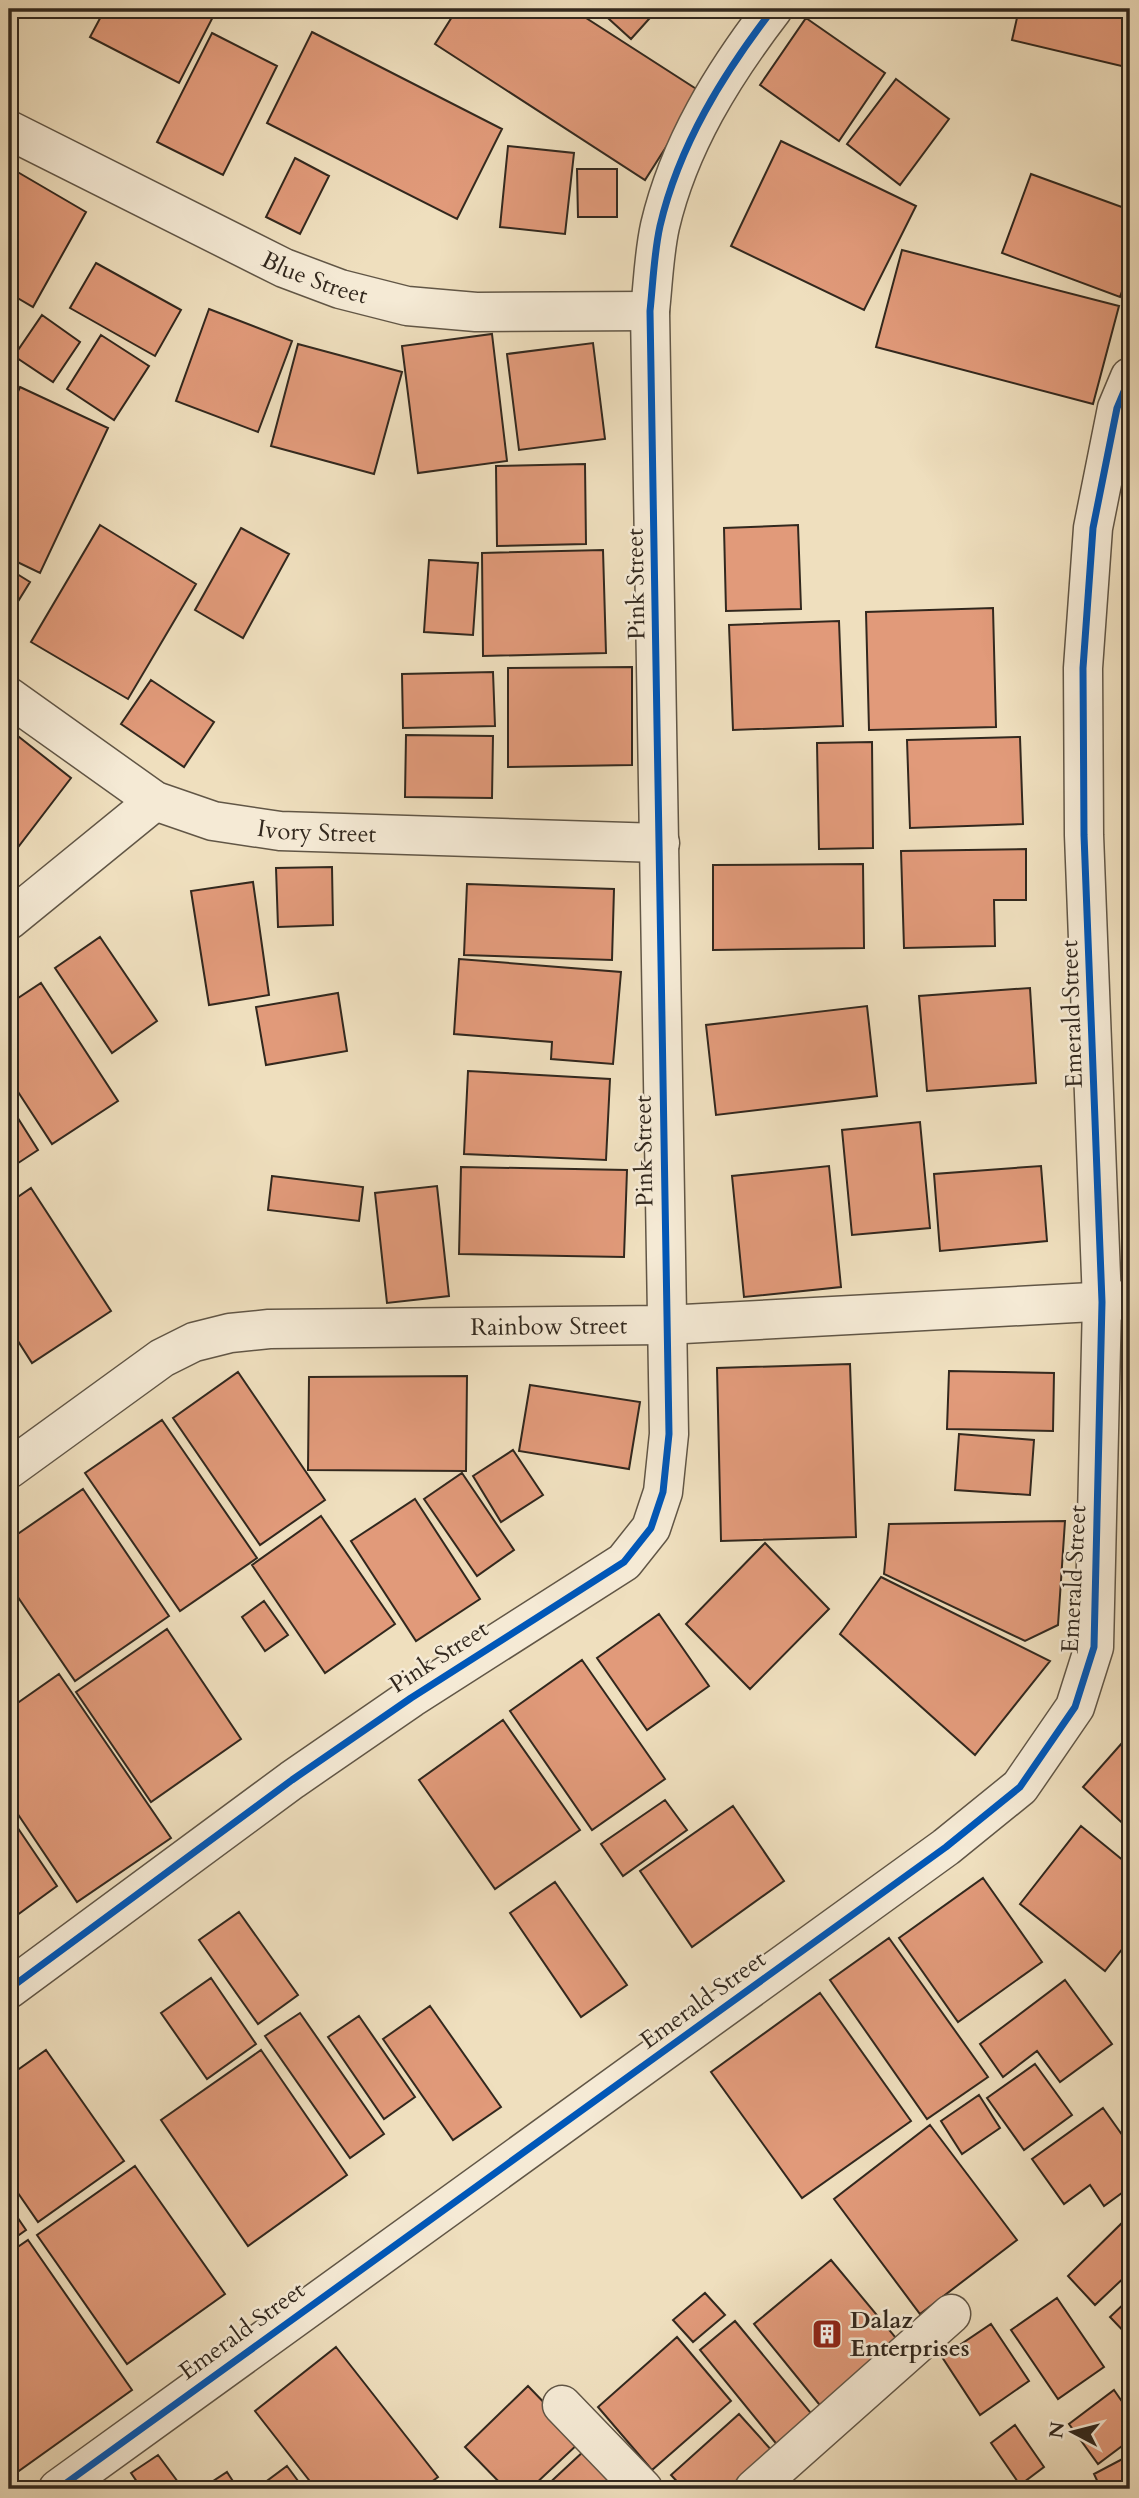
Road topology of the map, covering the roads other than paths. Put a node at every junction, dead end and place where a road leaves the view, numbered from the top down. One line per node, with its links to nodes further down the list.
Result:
1 (774, 9): 3 (street, Pink Street)
2 (9, 130): 3 (street, Blue Street)
3 (650, 311): 7 (street, Pink Street)
4 (1130, 377): 9 (street, Emerald Street)
5 (9, 697): 6 (street, Ivory Street)
6 (155, 801): 7 (street, Ivory Street); 8 (street)
7 (660, 843): 10 (street, Pink Street)
8 (9, 920)
9 (1116, 1301): 10 (street, Rainbow Street); 15 (street, Emerald Street)
10 (665, 1325): 11 (street, Rainbow Street); 12 (street, Pink Street)
11 (9, 1469)
12 (9, 1989)
13 (951, 2314): 17 (street)
14 (562, 2405): 16 (street)
15 (58, 2489)
16 (643, 2489)
17 (754, 2489)

